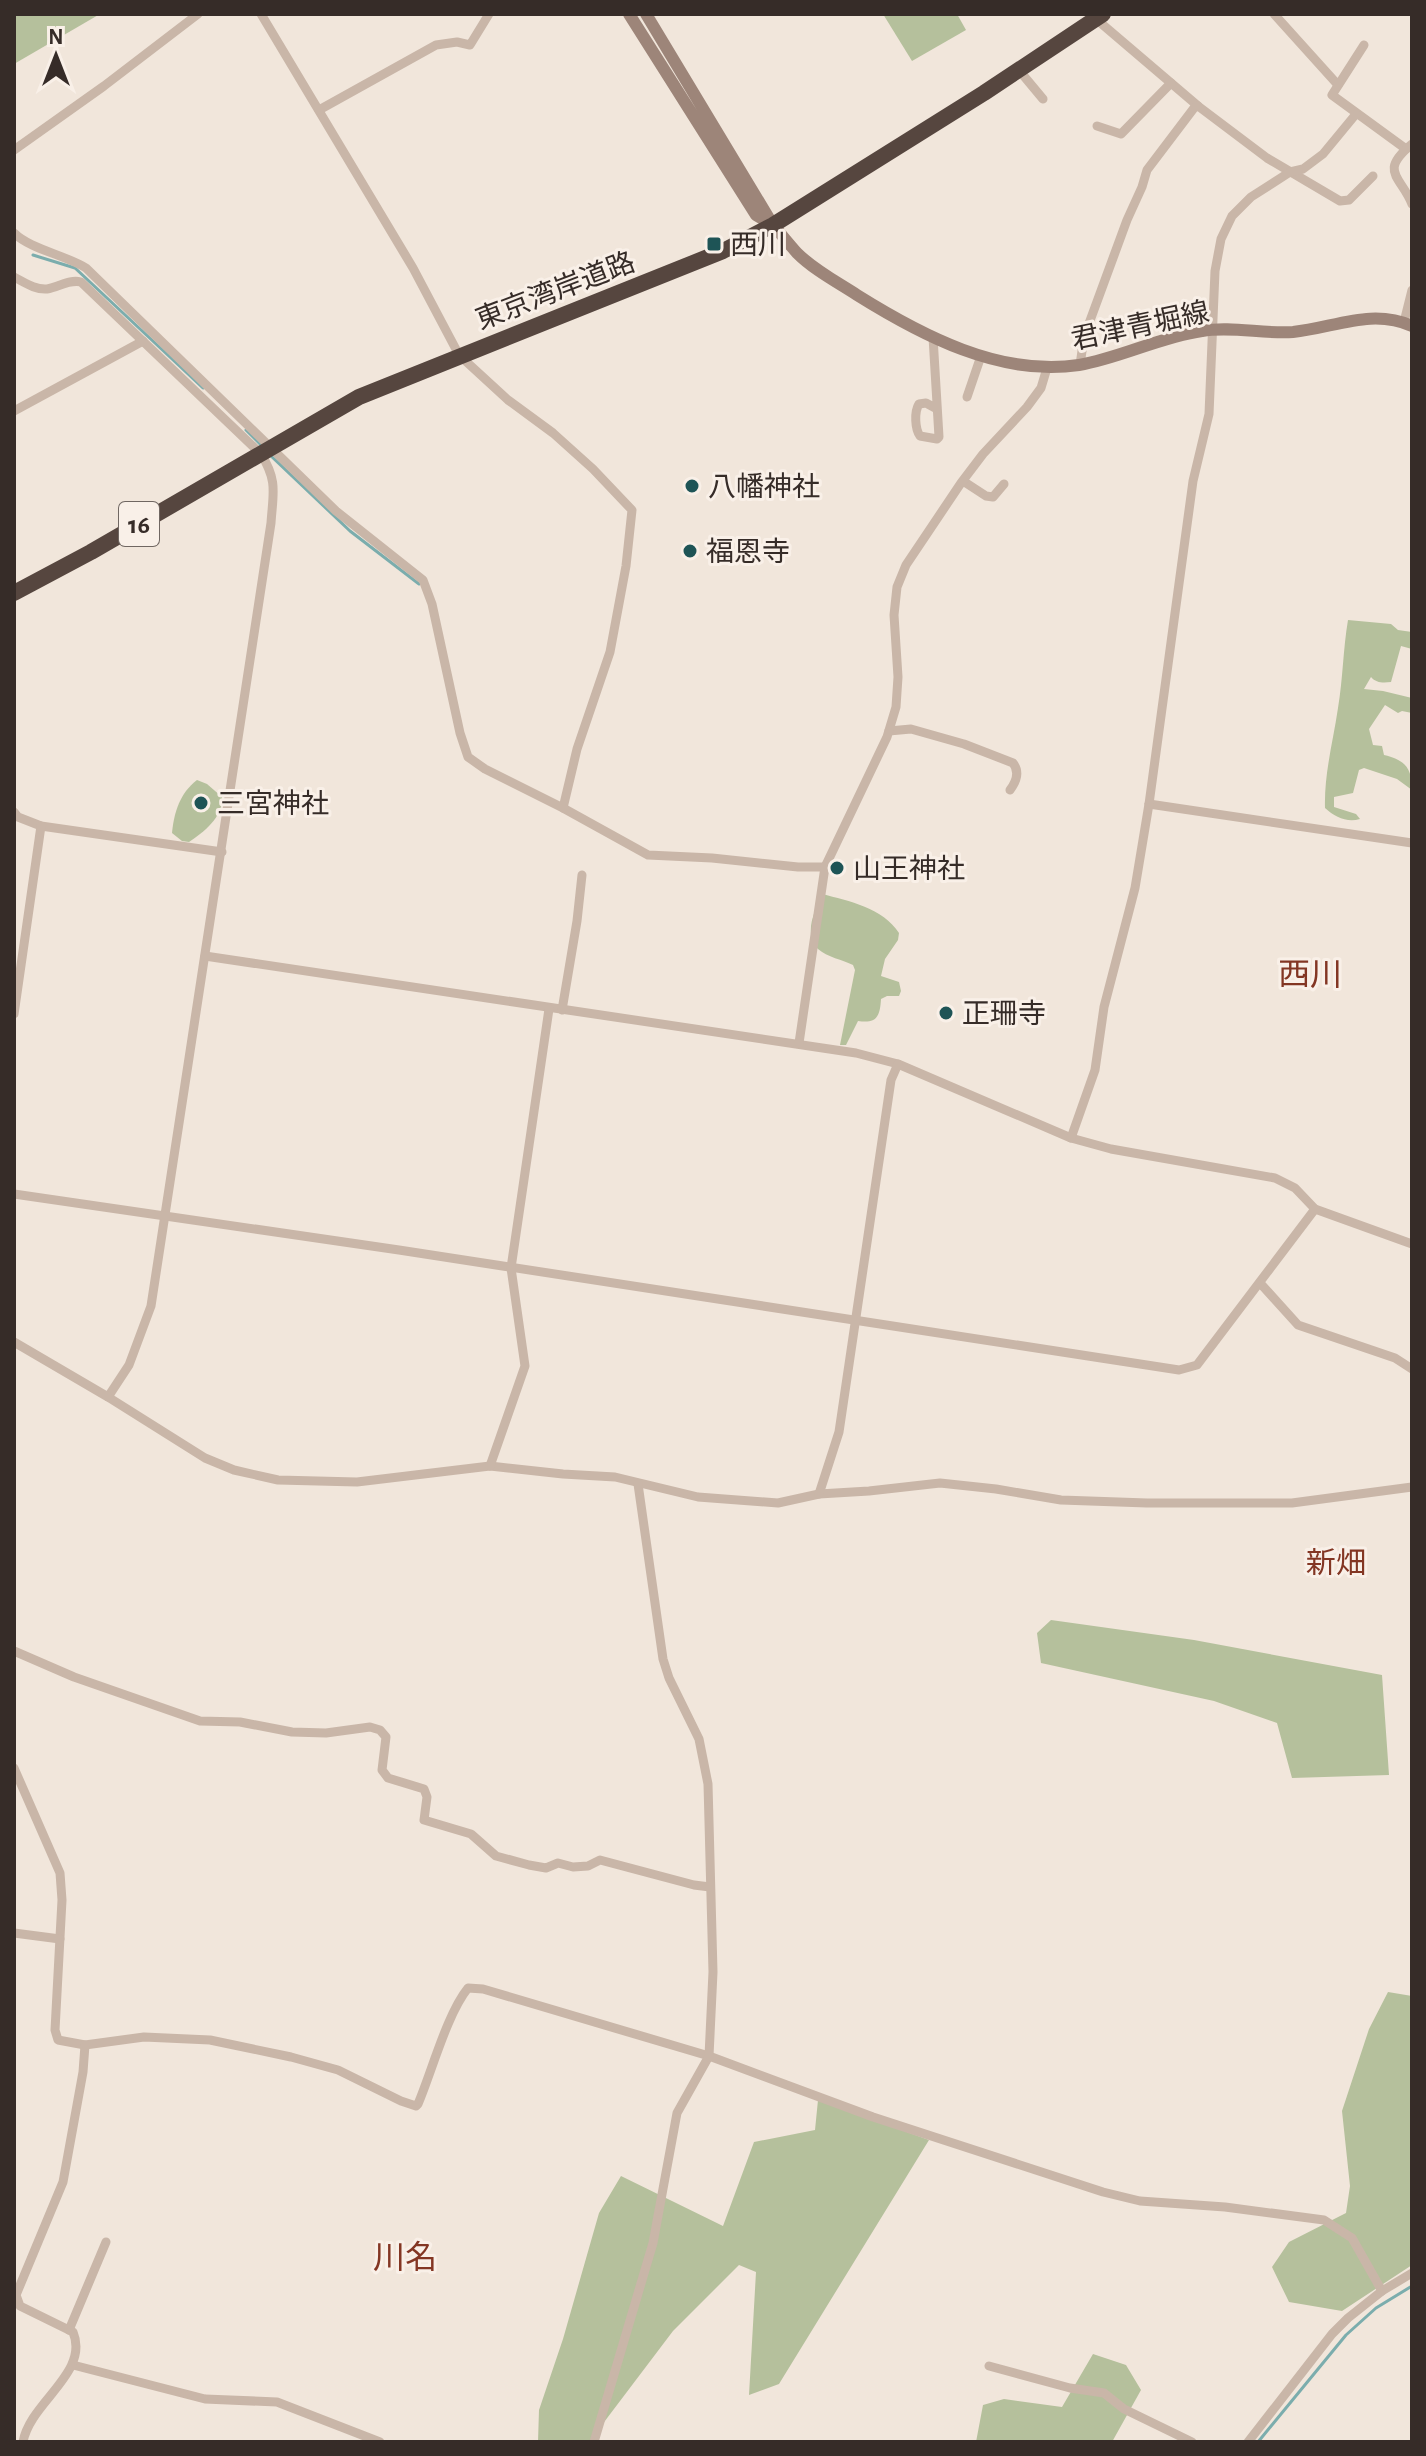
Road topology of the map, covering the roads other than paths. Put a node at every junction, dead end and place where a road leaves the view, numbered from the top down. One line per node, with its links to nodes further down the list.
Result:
1 (198, 14): 18 (street)
2 (261, 14): 14 (street)
3 (489, 14): 14 (street)
4 (629, 14): 22 (main road)
5 (646, 14): 22 (main road)
6 (1274, 14): 11 (street)
7 (1100, 17): 9 (highway, 東京湾岸道路 / 16); 10 (street)
8 (1364, 45): 11 (street)
9 (1018, 69): 12 (street); 22 (highway, 東京湾岸道路 / 16)
10 (1171, 83): 13 (street); 16 (street)
11 (1338, 85): 15 (street)
12 (1043, 99)
13 (1198, 106): 19 (street); 32 (street)
14 (319, 110): 30 (street)
15 (1356, 114): 17 (street); 19 (street)
16 (1097, 126)
17 (1409, 146): 21 (street)
18 (14, 150)
19 (1290, 172): 20 (street); 27 (street)
20 (1373, 176)
21 (1412, 204)
22 (773, 225): 28 (main road, 君津青堀線); 30 (highway, 東京湾岸道路 / 16)
23 (14, 233): 37 (street)
24 (14, 277): 29 (street)
25 (1412, 290): 26 (street)
26 (1408, 324): 27 (main road, 君津青堀線)
27 (1213, 330): 32 (main road, 君津青堀線); 43 (street)
28 (933, 337): 31 (main road, 君津青堀線); 35 (street)
29 (143, 341): 36 (street); 37 (street)
30 (459, 355): 37 (highway, 東京湾岸道路 / 16); 44 (street)
31 (981, 356): 33 (main road, 君津青堀線); 34 (street)
32 (1080, 365): 33 (main road, 君津青堀線)
33 (1047, 368): 38 (street)
34 (958, 386)
35 (937, 409)
36 (14, 411)
37 (266, 451): 40 (highway, 東京湾岸道路 / 16); 44 (street); 48 (street)
38 (963, 481): 39 (street); 41 (street)
39 (1004, 484)
40 (14, 593)
41 (889, 731): 42 (street); 49 (street)
42 (1010, 790)
43 (1149, 804): 47 (street); 57 (street)
44 (563, 808): 49 (street)
45 (14, 812): 46 (street)
46 (41, 826): 48 (street); 54 (street)
47 (1412, 843)
48 (222, 852): 51 (street)
49 (825, 867): 55 (street)
50 (582, 875): 53 (street)
51 (205, 956): 52 (street); 60 (street)
52 (549, 1009): 53 (street); 62 (street)
53 (562, 1010): 55 (street)
54 (14, 1014)
55 (799, 1043): 56 (street)
56 (898, 1064): 57 (street); 64 (street)
57 (1071, 1138): 59 (street)
58 (14, 1194): 60 (street)
59 (1315, 1209): 61 (street); 63 (street)
60 (167, 1217): 62 (street); 67 (street)
61 (1412, 1244)
62 (511, 1268): 64 (street); 68 (street)
63 (1260, 1283): 64 (street); 66 (street)
64 (855, 1319): 71 (street)
65 (14, 1342): 67 (street)
66 (1412, 1369)
67 (108, 1397): 68 (street)
68 (490, 1466): 69 (street)
69 (638, 1484): 71 (street); 74 (street)
70 (1412, 1487): 71 (street)
71 (819, 1494)
72 (14, 1651): 74 (street)
73 (14, 1768): 76 (street)
74 (710, 1887): 78 (street)
75 (14, 1933): 76 (street)
76 (60, 1939): 77 (street)
77 (85, 2045): 78 (street); 82 (street)
78 (709, 2056): 81 (street); 88 (street)
79 (106, 2242): 83 (street)
80 (1412, 2273): 81 (street)
81 (1382, 2291): 90 (street)
82 (15, 2295): 83 (street)
83 (69, 2330): 84 (street)
84 (73, 2365): 86 (street); 87 (street)
85 (989, 2366): 89 (street)
86 (23, 2442)
87 (380, 2442)
88 (594, 2442)
89 (1192, 2442)
90 (1248, 2442)

